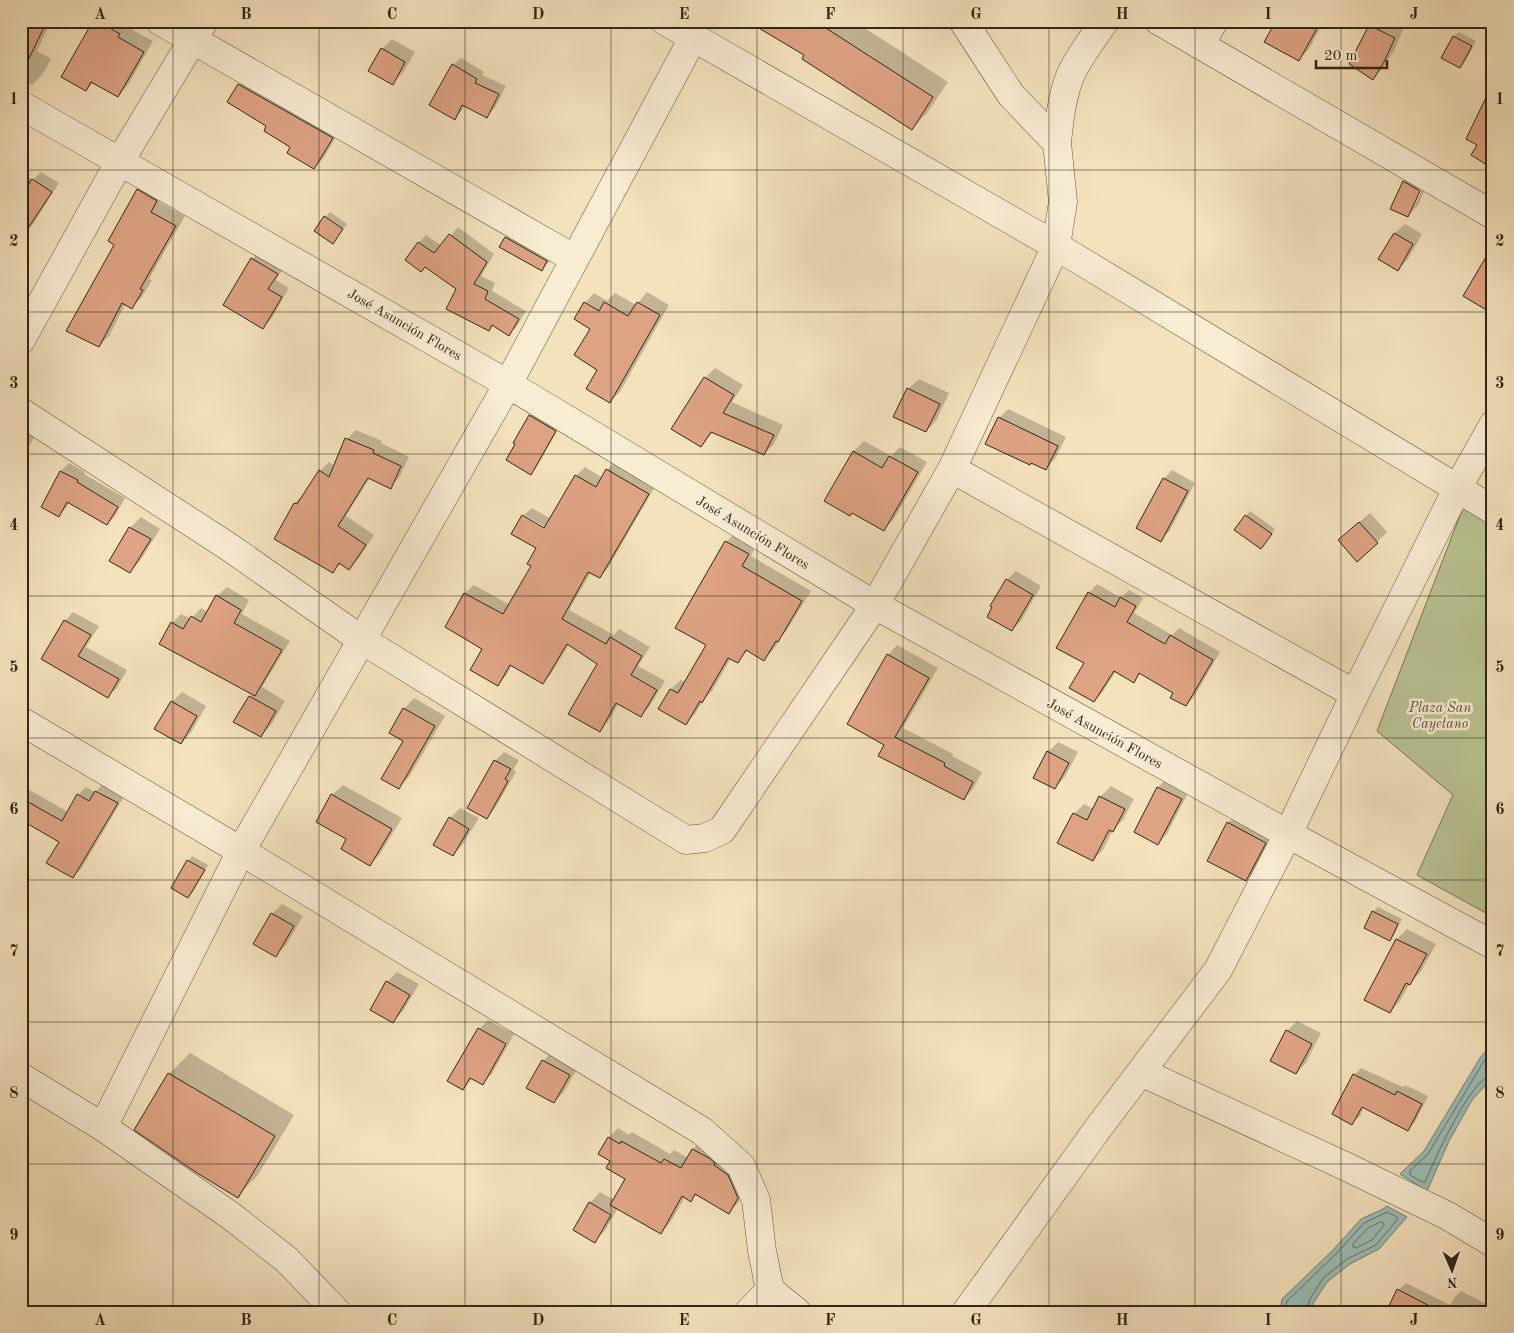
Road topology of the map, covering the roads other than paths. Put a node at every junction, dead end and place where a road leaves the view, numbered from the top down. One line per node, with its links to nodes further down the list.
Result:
1 (160, 21): 7 (street)
2 (665, 21): 8 (street)
3 (963, 21): 11 (street)
4 (1105, 21): 11 (street)
5 (1159, 21): 9 (street)
6 (1214, 21): 9 (street)
7 (198, 31): 12 (street); 15 (street)
8 (693, 38): 14 (street); 15 (street)
9 (1200, 45): 13 (street)
10 (21, 105): 12 (street, José Asunción Flores)
11 (1057, 143): 14 (street)
12 (120, 161): 16 (street); 17 (street, José Asunción Flores)
13 (1493, 215)
14 (1056, 246): 20 (street); 21 (street)
15 (575, 259): 17 (street)
16 (21, 340)
17 (508, 384): 23 (street, José Asunción Flores); 24 (street)
18 (21, 412): 24 (street)
19 (1493, 425): 21 (street)
20 (952, 469): 23 (street); 25 (street)
21 (1457, 490): 22 (street); 25 (street)
22 (1493, 510)
23 (875, 605): 24 (street); 27 (street, José Asunción Flores)
24 (362, 640): 28 (street)
25 (1355, 694): 27 (street)
26 (21, 721): 28 (street)
27 (1288, 834): 29 (street, José Asunción Flores); 30 (street)
28 (241, 850): 32 (street); 34 (street)
29 (1493, 945)
30 (1141, 1072): 33 (street); 38 (street)
31 (21, 1077): 32 (street)
32 (103, 1127): 35 (street)
33 (1493, 1243)
34 (770, 1290): 36 (street); 37 (street)
35 (337, 1312)
36 (749, 1312)
37 (797, 1312)
38 (966, 1312)

